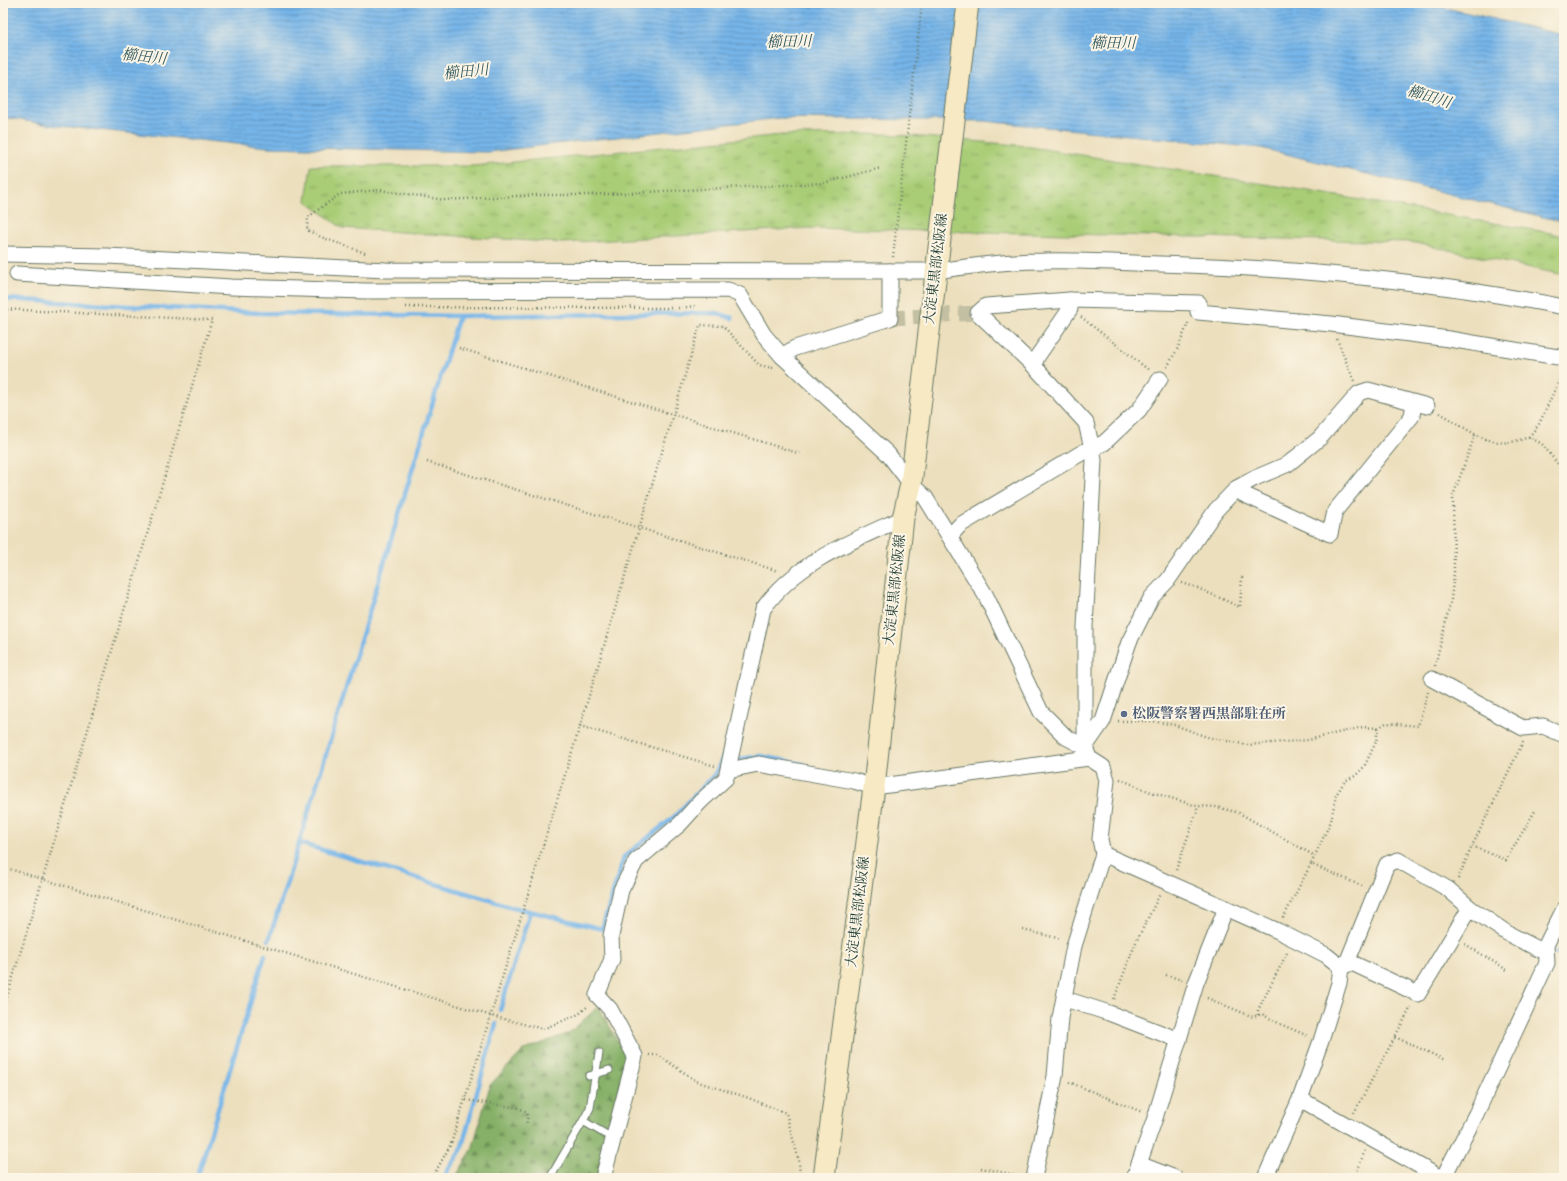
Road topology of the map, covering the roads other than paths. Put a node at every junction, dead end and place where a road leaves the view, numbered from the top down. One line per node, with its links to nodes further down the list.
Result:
1 (968, 3): 4 (main road, 大淀東黒部松阪線)
2 (3, 254): 3 (street)
3 (891, 266): 4 (street); 8 (street)
4 (936, 266): 7 (street); 13 (main road, 大淀東黒部松阪線)
5 (17, 274): 8 (street)
6 (1070, 304): 9 (street); 10 (street); 10 (street)
7 (1564, 307)
8 (782, 356): 13 (street)
9 (1564, 358)
10 (1034, 366): 12 (street)
11 (1160, 379): 12 (street)
12 (1092, 448): 16 (street); 19 (street)
13 (911, 484): 15 (main road, 大淀東黒部松阪線); 16 (street)
14 (1237, 488): 14 (street); 19 (street)
15 (903, 518): 20 (street); 21 (main road, 大淀東黒部松阪線)
16 (950, 536): 19 (street)
17 (1432, 679): 18 (street)
18 (1564, 736)
19 (1087, 752): 21 (street); 22 (street)
20 (729, 770): 21 (street); 35 (street)
21 (875, 781): 40 (main road, 大淀東黒部松阪線)
22 (1103, 854): 23 (street); 28 (street)
23 (1226, 908): 27 (street); 29 (street)
24 (1470, 908): 26 (street); 27 (street); 27 (street)
25 (1564, 909): 26 (street)
26 (1546, 953): 37 (street)
27 (1341, 968): 33 (street)
28 (1065, 999): 29 (street); 41 (street)
29 (1179, 1040): 36 (street)
30 (598, 1053): 32 (lane)
31 (610, 1070): 32 (lane)
32 (592, 1076): 34 (lane)
33 (1300, 1099): 37 (street); 43 (street)
34 (583, 1121): 35 (lane); 38 (lane)
35 (612, 1138): 39 (street)
36 (1137, 1171): 42 (street)
37 (1442, 1177)
38 (550, 1178)
39 (603, 1178)
40 (824, 1178)
41 (1034, 1178)
42 (1175, 1178)
43 (1265, 1178)

